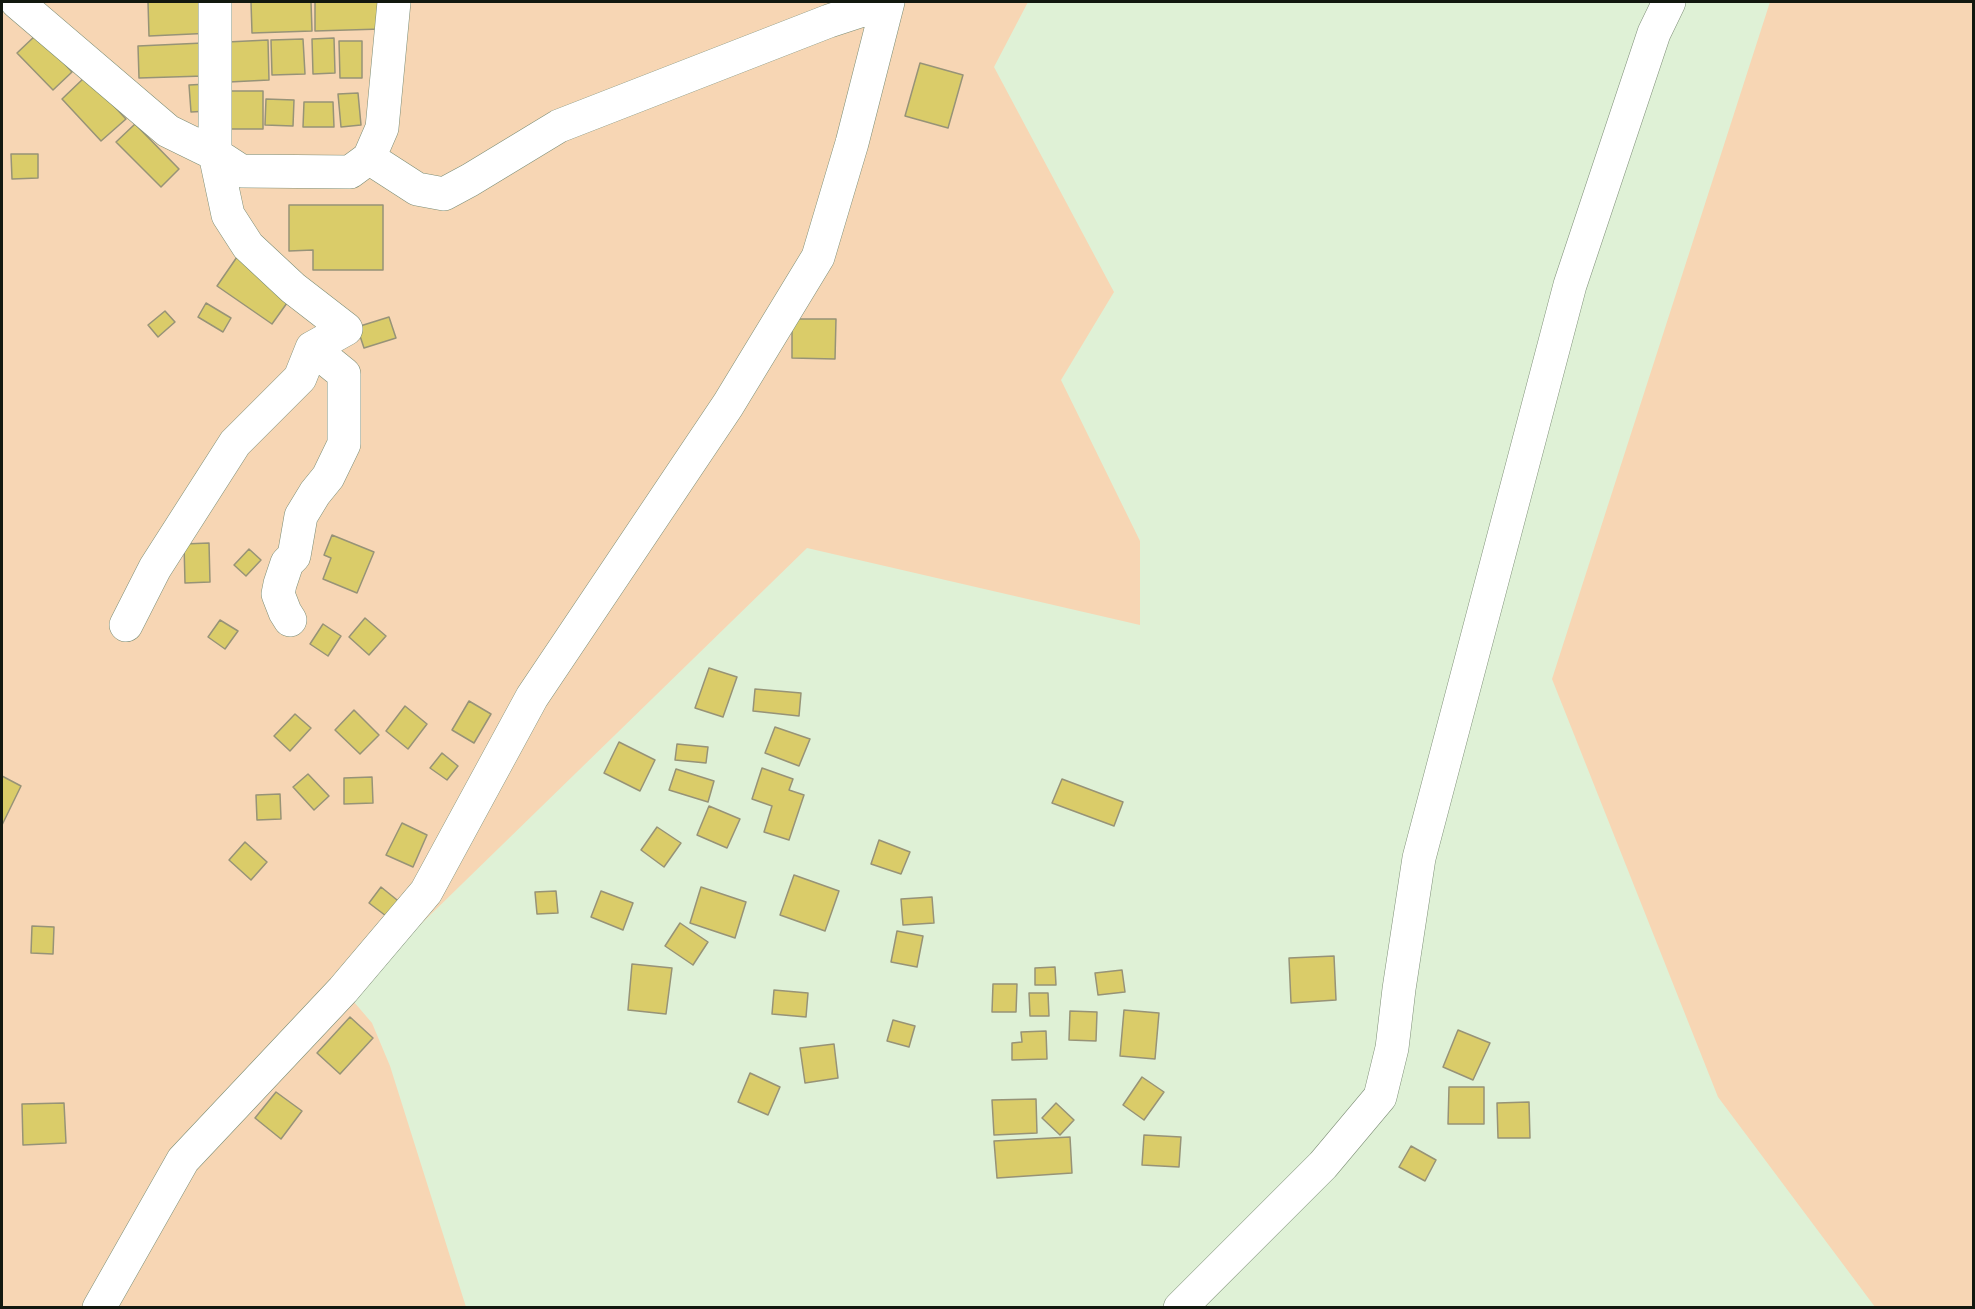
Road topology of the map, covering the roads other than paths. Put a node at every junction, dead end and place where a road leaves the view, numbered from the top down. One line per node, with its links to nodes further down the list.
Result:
1 (16, 2): 6 (street)
2 (215, 2): 6 (street)
3 (394, 2): 7 (street)
4 (888, 2): 7 (street); 11 (street)
5 (1669, 2): 12 (street)
6 (216, 154): 7 (street); 8 (street)
7 (369, 158)
8 (312, 348): 9 (street); 10 (street)
9 (290, 620)
10 (126, 625)
11 (99, 1308)
12 (1180, 1308)

